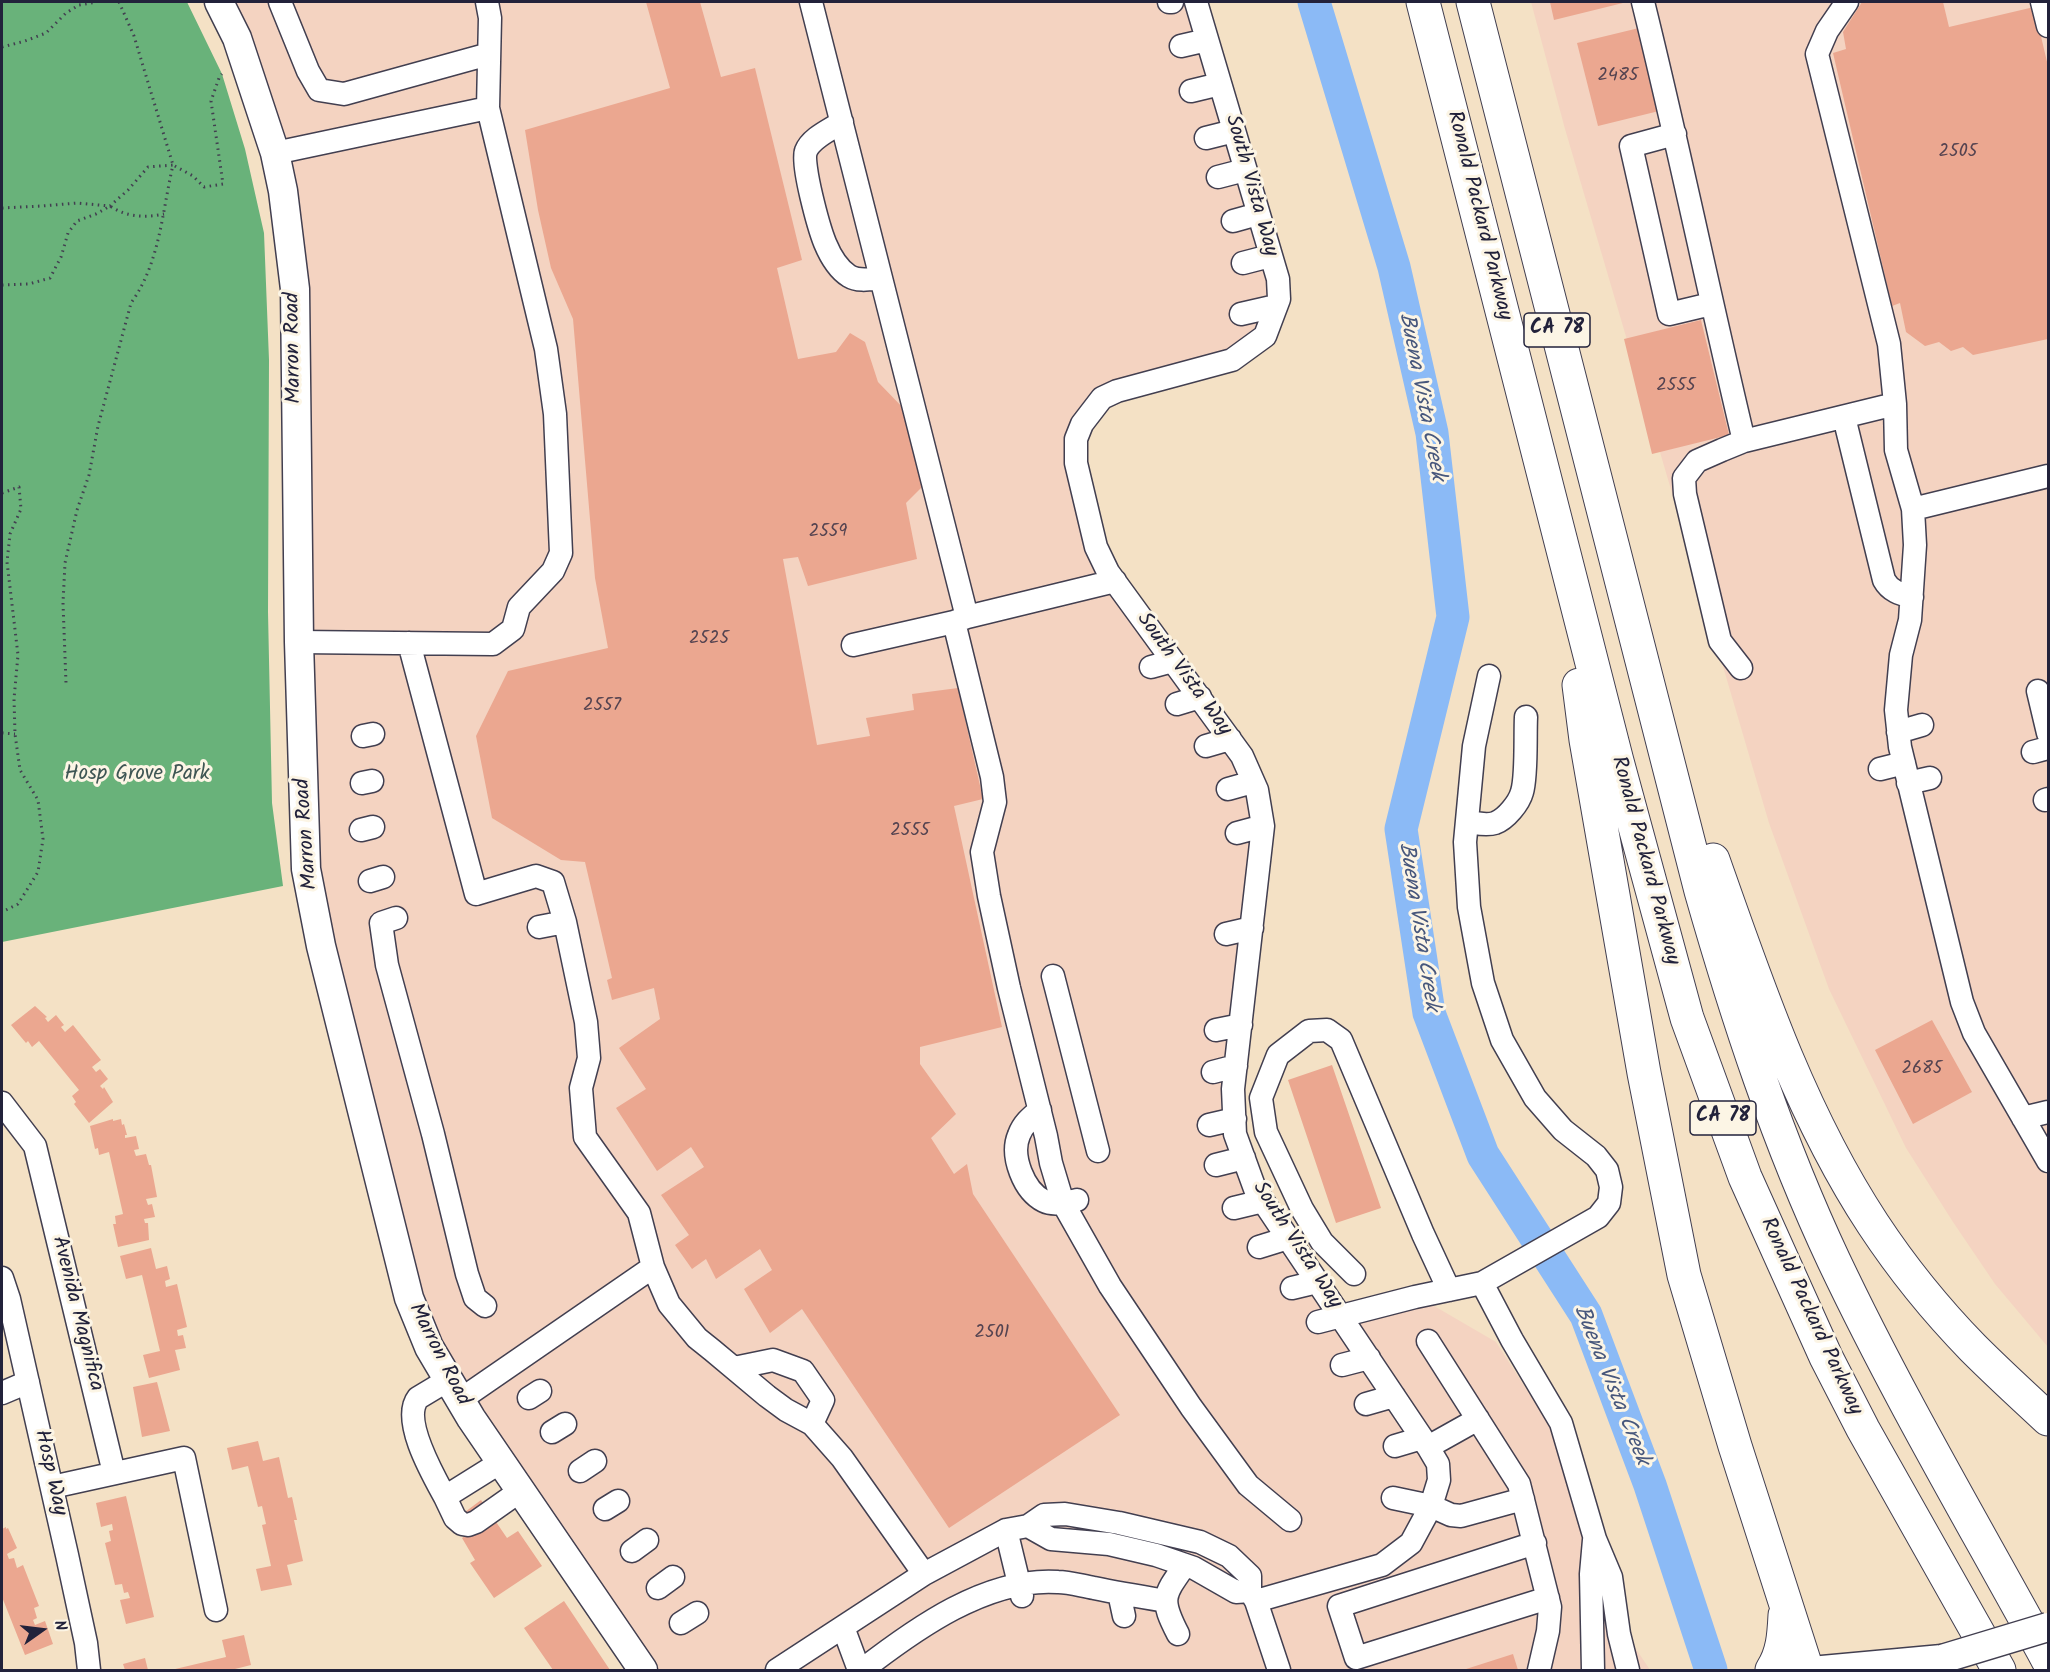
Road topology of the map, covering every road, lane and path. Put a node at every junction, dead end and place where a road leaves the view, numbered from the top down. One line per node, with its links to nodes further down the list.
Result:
1 (97, 2): 15 (path)
2 (119, 2): 27 (path)
3 (219, 2): 26 (main road, Marron Road)
4 (811, 2): 22 (street)
5 (1196, 2): 14 (street, South Vista Way)
6 (1423, 2): 48 (highway, Ronald Packard Parkway / CA 78)
7 (1473, 2): 57 (highway, CA 78)
8 (1643, 2): 24 (street)
9 (1847, 2): 42 (street)
10 (2042, 2): 13 (street)
11 (482, 7): 17 (street)
12 (288, 8): 17 (street)
13 (2049, 26)
14 (1207, 40): 16 (street); 19 (street, South Vista Way)
15 (2, 46)
16 (1181, 46)
17 (489, 54): 21 (street)
18 (222, 74): 27 (path)
19 (1220, 84): 20 (street); 23 (street, South Vista Way)
20 (1191, 91)
21 (488, 108): 26 (street); 55 (street)
22 (847, 126): 37 (street); 37 (street)
23 (1234, 131): 25 (street); 28 (street, South Vista Way)
24 (1675, 134): 39 (street); 39 (street)
25 (1206, 138)
26 (275, 153): 54 (main road, Marron Road)
27 (173, 165): 30 (path); 32 (path)
28 (1245, 170): 29 (street); 33 (street, South Vista Way)
29 (1218, 177)
30 (110, 206): 31 (path); 32 (path); 38 (path)
31 (2, 208)
32 (164, 214): 62 (path)
33 (1258, 214): 34 (street); 35 (street, South Vista Way)
34 (1233, 221)
35 (1270, 255): 36 (street); 40 (street, South Vista Way)
36 (1243, 263)
37 (883, 268): 53 (street)
38 (2, 285)
39 (1712, 304): 44 (street)
40 (1276, 306): 41 (street); 51 (street, South Vista Way)
41 (1242, 314)
42 (1895, 404): 43 (street); 47 (street)
43 (1844, 417): 44 (street); 52 (street)
44 (1744, 441): 60 (street)
45 (2049, 476): 47 (street)
46 (2, 493): 50 (path)
47 (1913, 509): 52 (street)
48 (1556, 522): 155 (highway); 174 (highway, Ronald Packard Parkway / CA 78)
49 (2, 562): 50 (path)
50 (7, 562): 70 (path)
51 (1114, 581): 53 (street); 58 (street, South Vista Way)
52 (1911, 597): 68 (street)
53 (961, 619): 56 (street); 82 (street)
54 (299, 642): 55 (street); 127 (main road, Marron Road)
55 (409, 643): 85 (street)
56 (853, 645)
57 (1641, 658): 132 (highway); 161 (highway, CA 78)
58 (1173, 661): 59 (street); 64 (street, South Vista Way)
59 (1151, 667)
60 (1741, 668)
61 (1489, 676): 78 (street, South Vista Way)
62 (66, 683)
63 (2037, 692): 72 (street)
64 (1200, 697): 65 (street); 71 (street, South Vista Way)
65 (1177, 704)
66 (1526, 717): 78 (street)
67 (1922, 726): 68 (street)
68 (1898, 732): 75 (street)
69 (2, 733): 70 (path)
70 (15, 734): 83 (path)
71 (1230, 739): 73 (street); 76 (street, South Vista Way)
72 (2043, 744)
73 (1206, 746)
74 (1880, 769): 75 (street)
75 (1914, 775): 98 (street)
76 (1253, 782): 77 (street); 79 (street, South Vista Way)
77 (1228, 789)
78 (1467, 822): 116 (street, South Vista Way)
79 (1263, 826): 80 (street); 87 (street, South Vista Way)
80 (1237, 833)
81 (1004, 844): 82 (street)
82 (982, 852): 96 (street)
83 (2, 912)
84 (389, 921): 119 (street)
85 (565, 922): 86 (street); 112 (street)
86 (539, 927)
87 (1252, 928): 88 (street); 90 (street, South Vista Way)
88 (1226, 934)
89 (1053, 976): 102 (street)
90 (1241, 1025): 91 (street); 92 (street, South Vista Way)
91 (1216, 1030)
92 (1237, 1057): 93 (street); 94 (street); 100 (street, South Vista Way)
93 (1274, 1067): 101 (street); 118 (street)
94 (1213, 1072)
95 (2, 1103): 137 (street, Avenida Magnifica)
96 (1040, 1110): 107 (street); 107 (street)
97 (2049, 1112): 98 (street)
98 (2023, 1118): 104 (street)
99 (1209, 1125): 100 (street)
100 (1235, 1127): 101 (street); 103 (street, South Vista Way)
101 (1266, 1132): 109 (street)
102 (1098, 1151)
103 (1244, 1158): 105 (street); 106 (street, South Vista Way)
104 (2049, 1161)
105 (1216, 1165)
106 (1263, 1201): 108 (street); 111 (street, South Vista Way)
107 (1071, 1202): 144 (street)
108 (1234, 1208)
109 (1322, 1242): 111 (street); 113 (street)
110 (1259, 1246): 111 (street)
111 (1294, 1246): 115 (street, South Vista Way)
112 (652, 1267): 125 (street); 127 (street)
113 (1354, 1274)
114 (2, 1278): 126 (street, Hosp Way)
115 (1317, 1282): 117 (street); 120 (street, South Vista Way)
116 (1482, 1283): 118 (street, South Vista Way); 146 (street)
117 (1292, 1288)
118 (1449, 1290): 120 (street, South Vista Way)
119 (485, 1306)
120 (1341, 1316): 121 (street); 123 (street)
121 (1318, 1322)
122 (1428, 1341): 131 (street)
123 (1369, 1358): 124 (street); 129 (street)
124 (1342, 1365)
125 (734, 1368): 133 (street); 133 (street)
126 (28, 1382): 128 (street); 138 (street, Hosp Way)
127 (454, 1390): 136 (main road, Marron Road); 140 (street)
128 (2, 1393)
129 (1394, 1396): 130 (street); 134 (street)
130 (1366, 1404)
131 (1478, 1419): 134 (street); 142 (street)
132 (2049, 1419)
133 (812, 1424): 149 (street)
134 (1425, 1442): 135 (street); 143 (street)
135 (1395, 1446)
136 (501, 1462): 139 (main road, Marron Road); 140 (street)
137 (114, 1473): 138 (street); 156 (street)
138 (52, 1487): 163 (street, Hosp Way)
139 (520, 1491): 140 (street); 164 (main road, Marron Road)
140 (445, 1497)
141 (1393, 1498): 143 (street)
142 (1523, 1499): 143 (street); 147 (street)
143 (1431, 1506): 152 (street)
144 (1290, 1520)
145 (1017, 1528): 148 (street); 149 (street); 150 (street); 152 (street)
146 (1595, 1539): 169 (street); 170 (street)
147 (1535, 1543): 153 (street); 153 (street)
148 (1185, 1565): 152 (street); 154 (street)
149 (924, 1574): 158 (street)
150 (1021, 1590): 151 (street); 166 (street)
151 (1119, 1593): 154 (street); 157 (street)
152 (1253, 1596): 167 (street)
153 (1548, 1598): 168 (street)
154 (1166, 1602): 160 (street)
155 (1786, 1608): 171 (highway); 172 (highway)
156 (216, 1610)
157 (1124, 1616)
158 (843, 1627): 165 (street); 166 (street)
159 (2049, 1627): 162 (main road, bridge)
160 (1178, 1634)
161 (2049, 1660)
162 (1931, 1665): 173 (main road)
163 (89, 1671)
164 (643, 1671)
165 (777, 1671)
166 (860, 1671)
167 (1279, 1671)
168 (1539, 1671)
169 (1593, 1671)
170 (1628, 1671)
171 (1772, 1671)
172 (1807, 1671)
173 (1822, 1671)
174 (1999, 1671)

